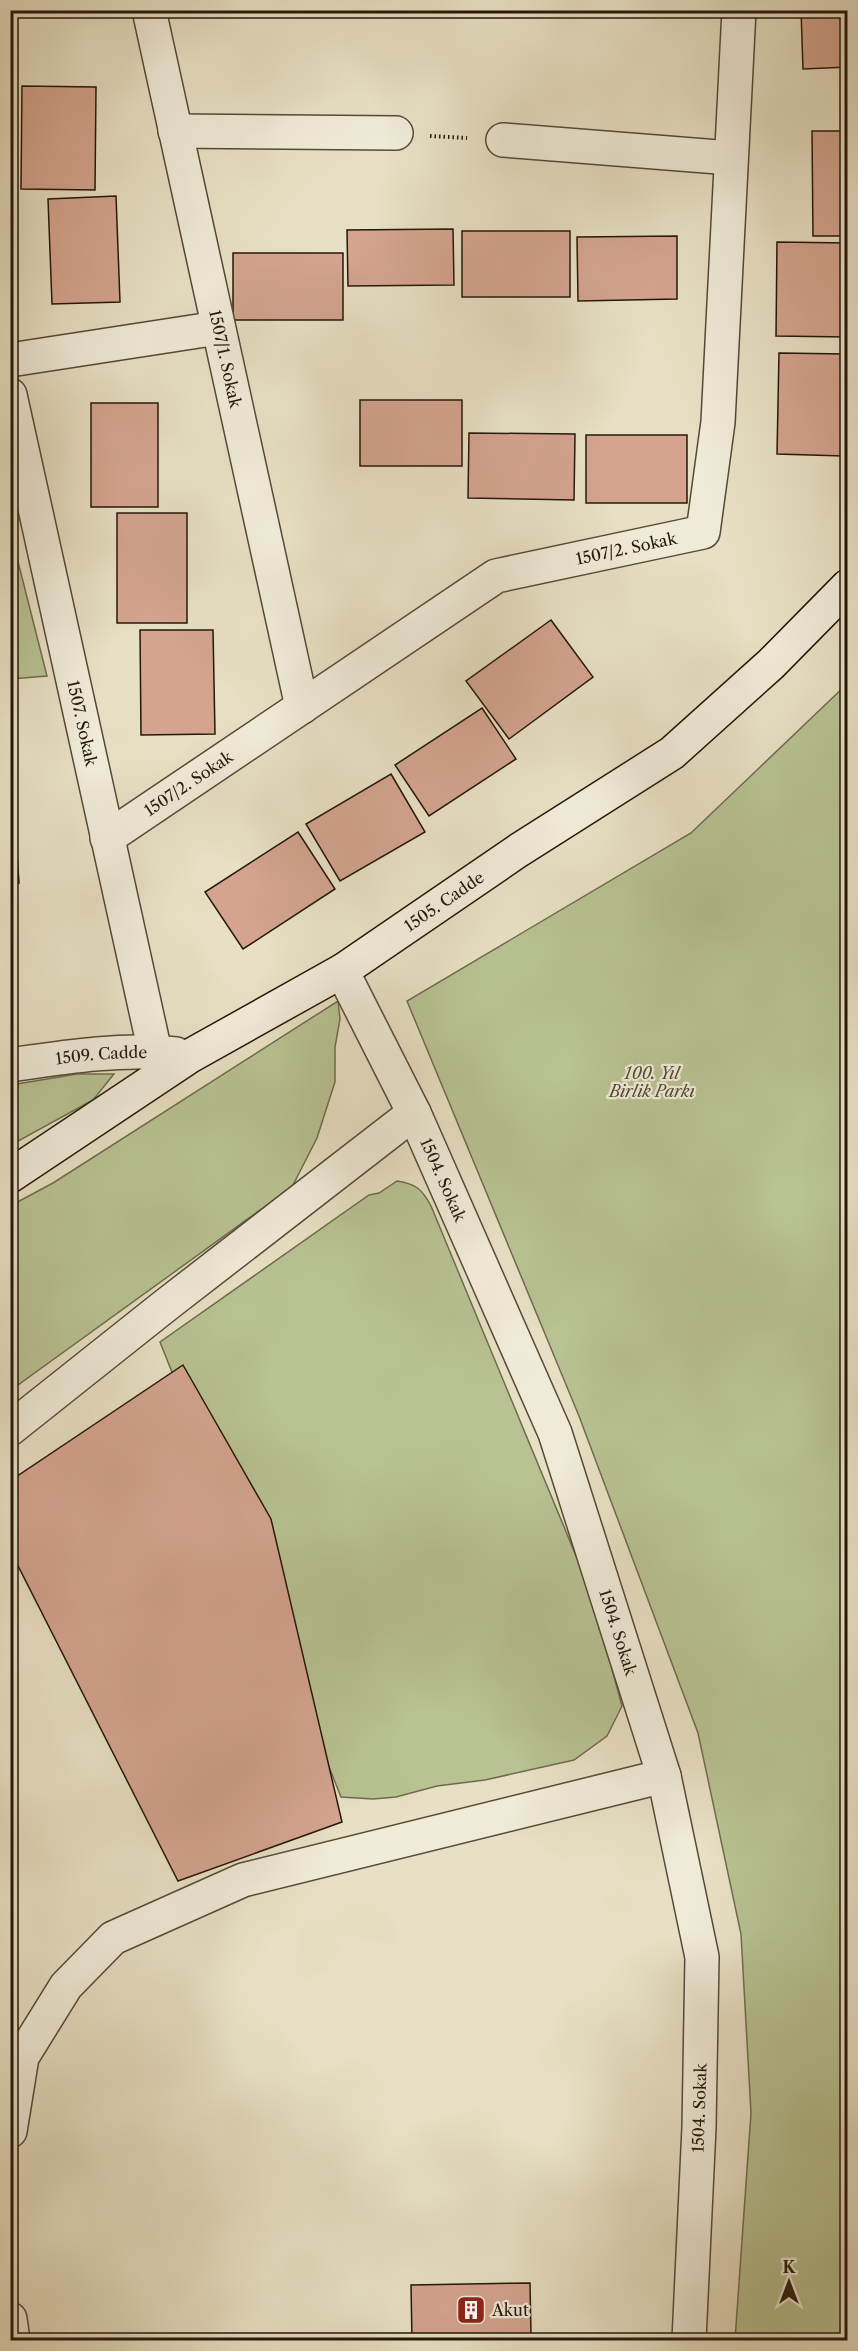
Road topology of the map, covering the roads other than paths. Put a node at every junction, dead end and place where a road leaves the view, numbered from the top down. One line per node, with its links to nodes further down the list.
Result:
1 (149, 10): 3 (street, 1507/1. Sokak)
2 (739, 10): 6 (street, 1507/2. Sokak)
3 (175, 132): 4 (street); 7 (street, 1507/1. Sokak)
4 (396, 133)
5 (503, 140): 6 (street)
6 (731, 158): 12 (street, 1507/2. Sokak)
7 (218, 328): 8 (street); 12 (street, 1507/1. Sokak)
8 (10, 360)
9 (10, 395): 10 (street, 1507. Sokak)
10 (19, 478): 13 (street, 1507. Sokak)
11 (848, 586): 14 (street, 1505. Cadde)
12 (302, 707): 13 (street, 1507/2. Sokak)
13 (107, 838): 15 (street, 1507. Sokak)
14 (342, 971): 16 (street, 1505. Cadde); 18 (street, 1504. Sokak)
15 (155, 1052): 16 (street, 1509. Cadde); 17 (street, 1509. Cadde)
16 (190, 1056): 19 (street, 1505. Cadde)
17 (10, 1065)
18 (414, 1113): 20 (street); 21 (street, 1504. Sokak)
19 (10, 1176)
20 (10, 1429)
21 (664, 1776): 22 (street); 25 (street, 1504. Sokak)
22 (10, 2132)
23 (10, 2319): 24 (street)
24 (12, 2340)
25 (689, 2340)

